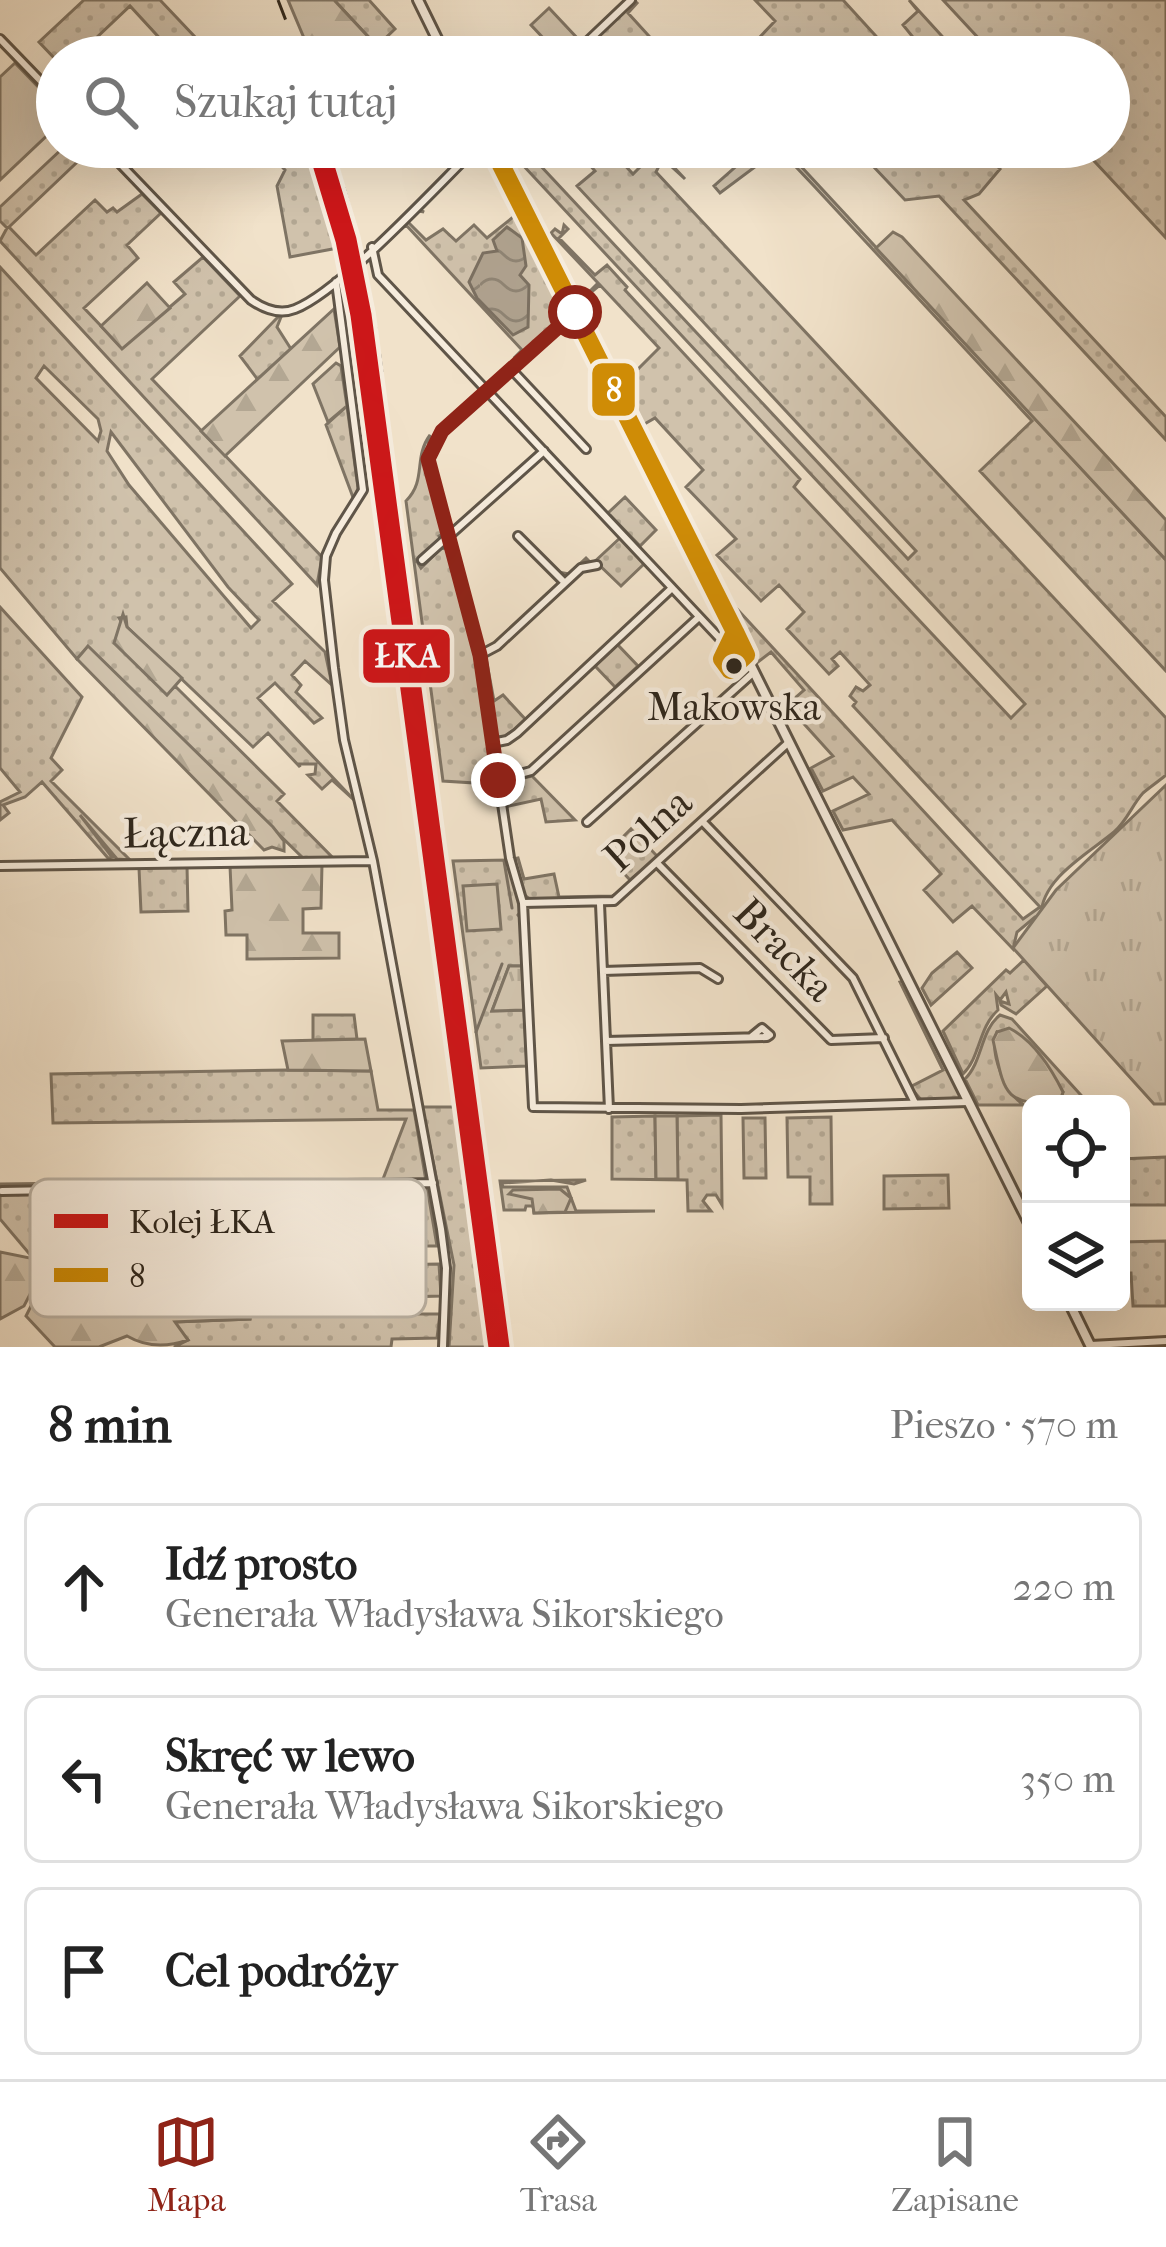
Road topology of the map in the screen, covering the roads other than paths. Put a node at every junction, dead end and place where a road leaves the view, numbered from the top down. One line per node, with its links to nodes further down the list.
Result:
1 (418, 0): 3 (street)
2 (631, 0): 4 (street)
3 (436, 36)
4 (593, 36)
5 (0, 39): 6 (street)
6 (36, 76)
7 (124, 168): 11 (street)
8 (455, 168): 10 (street)
9 (503, 168): 12 (street)
10 (372, 248): 11 (street); 14 (street)
11 (336, 282): 32 (street)
12 (575, 312): 13 (street); 25 (street)
13 (511, 369): 14 (street); 15 (street)
14 (487, 390): 16 (street); 18 (street)
15 (586, 449)
16 (544, 451): 18 (street); 22 (street)
17 (518, 536): 21 (street)
18 (448, 541): 19 (street); 24 (street)
19 (422, 560)
20 (597, 565): 21 (street)
21 (565, 583): 24 (street)
22 (672, 588): 23 (street); 28 (street)
23 (699, 617): 25 (street); 29 (street)
24 (480, 655): 28 (street)
25 (746, 655): 26 (street)
26 (754, 672): 27 (street); 30 (street)
27 (789, 742): 31 (street, Polna); 42 (street)
28 (492, 743): 29 (street)
29 (498, 780): 35 (street)
30 (586, 821)
31 (703, 822): 33 (street, Polna); 40 (street)
32 (373, 861): 34 (street, Łączna); 46 (street)
33 (657, 863): 36 (street, Polna); 40 (street, Bracka)
34 (0, 866)
35 (523, 903): 36 (street, Polna); 44 (street)
36 (600, 904): 37 (street)
37 (603, 970): 38 (street); 41 (street)
38 (718, 979)
39 (751, 1037): 41 (street)
40 (884, 1038): 43 (street)
41 (606, 1041): 44 (street)
42 (968, 1102): 43 (street); 47 (street)
43 (916, 1105): 44 (street)
44 (609, 1109)
45 (426, 1183): 46 (street)
46 (433, 1183): 51 (street)
47 (1022, 1209)
48 (1074, 1311): 50 (street)
49 (1166, 1341): 50 (street)
50 (1091, 1346)
51 (443, 1347)

